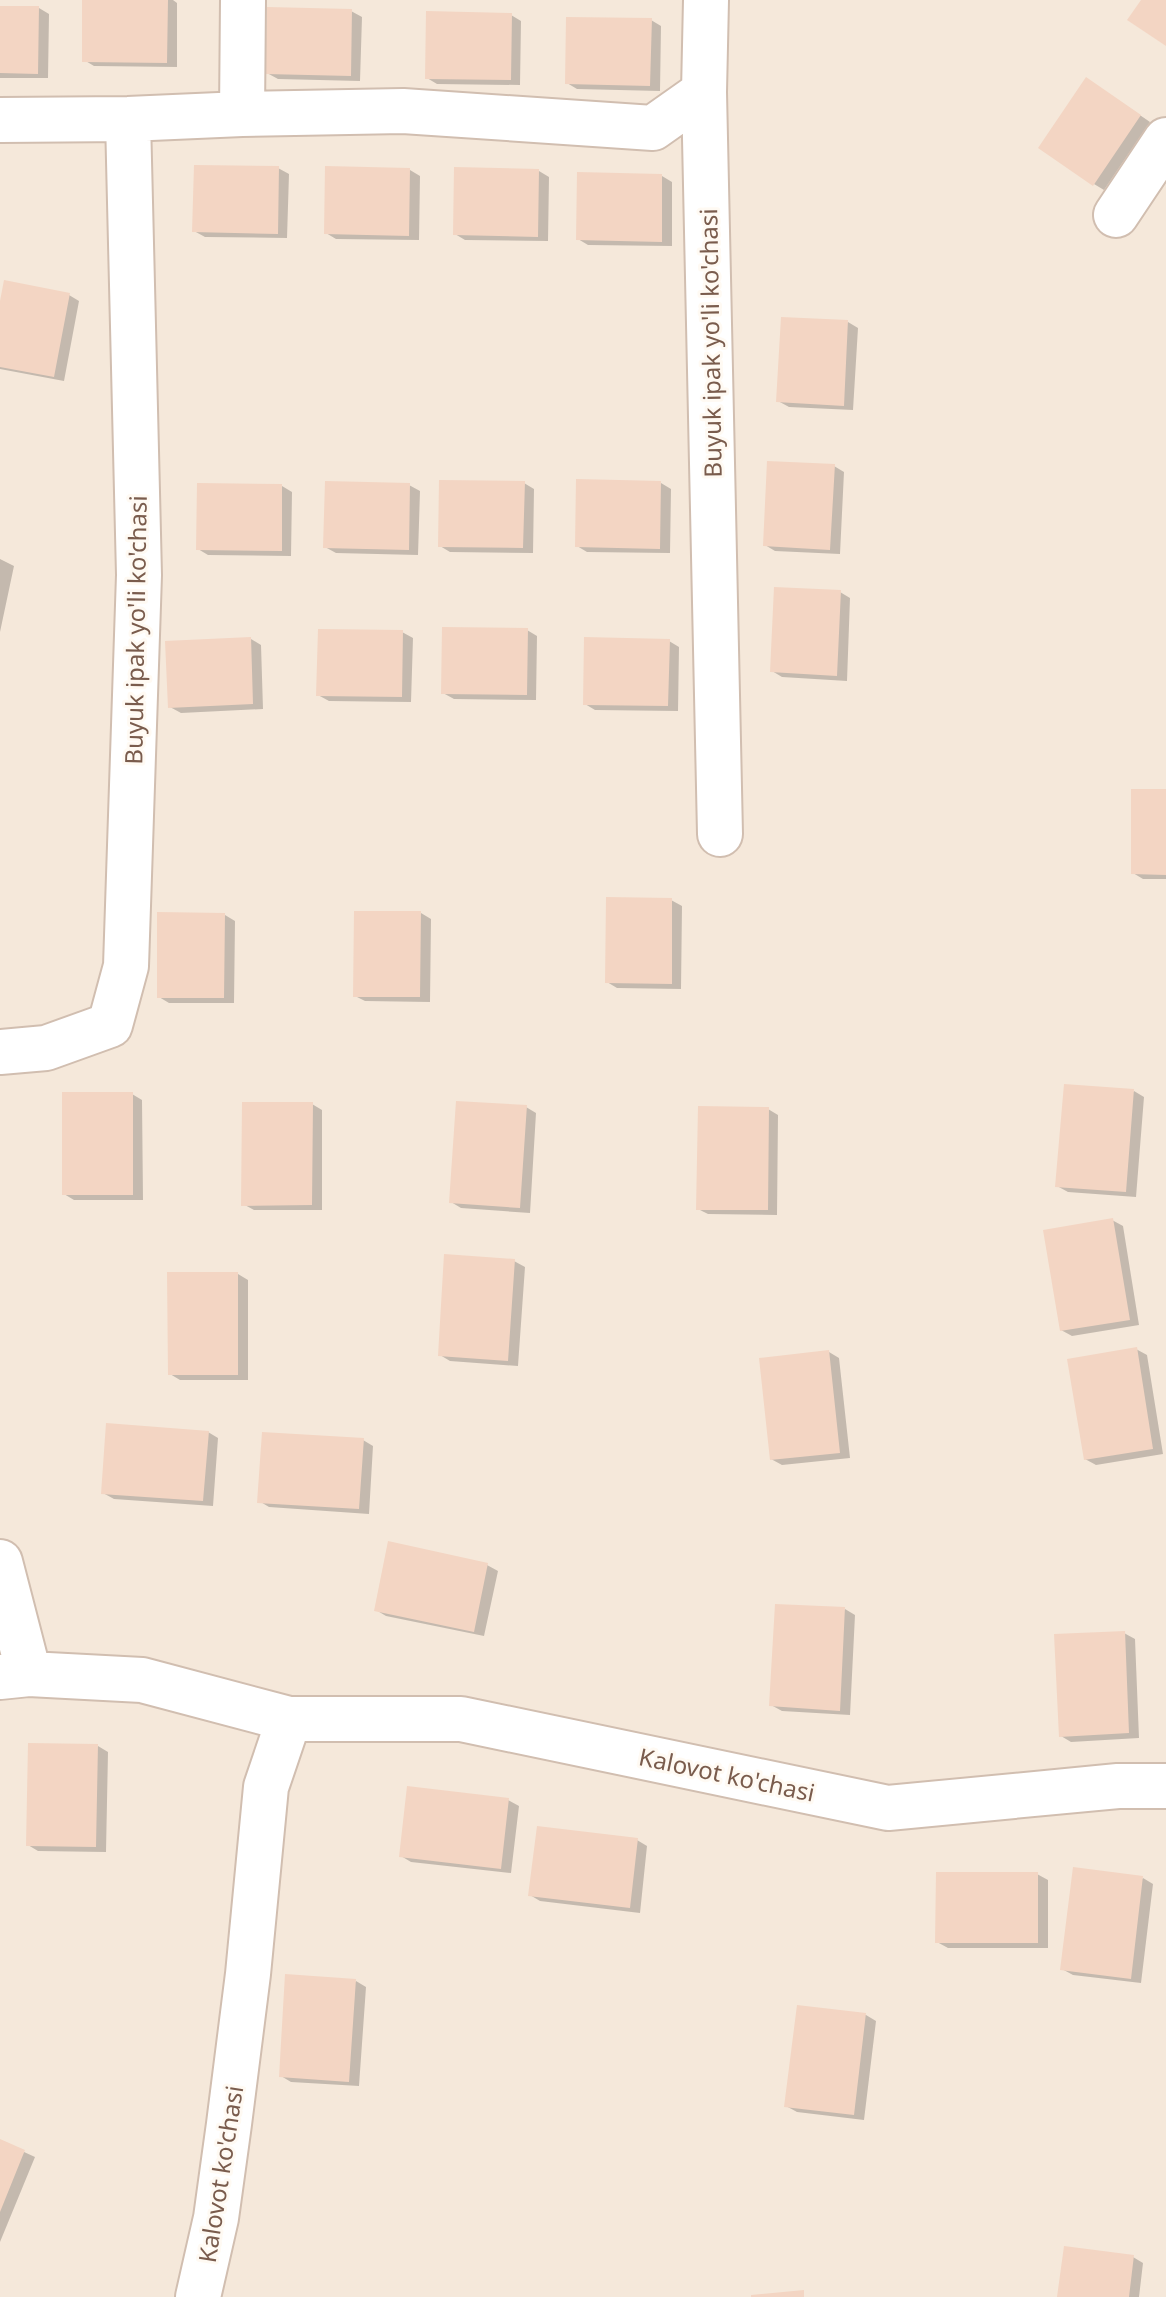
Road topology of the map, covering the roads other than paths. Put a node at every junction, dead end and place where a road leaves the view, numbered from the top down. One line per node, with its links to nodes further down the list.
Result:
1 (243, 0): 4 (street)
2 (706, 0): 3 (street, Buyuk ipak yo'li ko'chasi)
3 (704, 92): 4 (street); 9 (street, Buyuk ipak yo'li ko'chasi)
4 (242, 114): 5 (street)
5 (128, 119): 6 (street); 10 (street, Buyuk ipak yo'li ko'chasi)
6 (0, 120)
7 (1166, 140): 8 (street)
8 (1116, 215)
9 (720, 834)
10 (0, 1052)
11 (0, 1562): 12 (street)
12 (14, 1676): 13 (street, Kalovot ko'chasi)
13 (289, 1719): 14 (street, Kalovot ko'chasi); 15 (street, Kalovot ko'chasi)
14 (1166, 1786)
15 (198, 2297)

